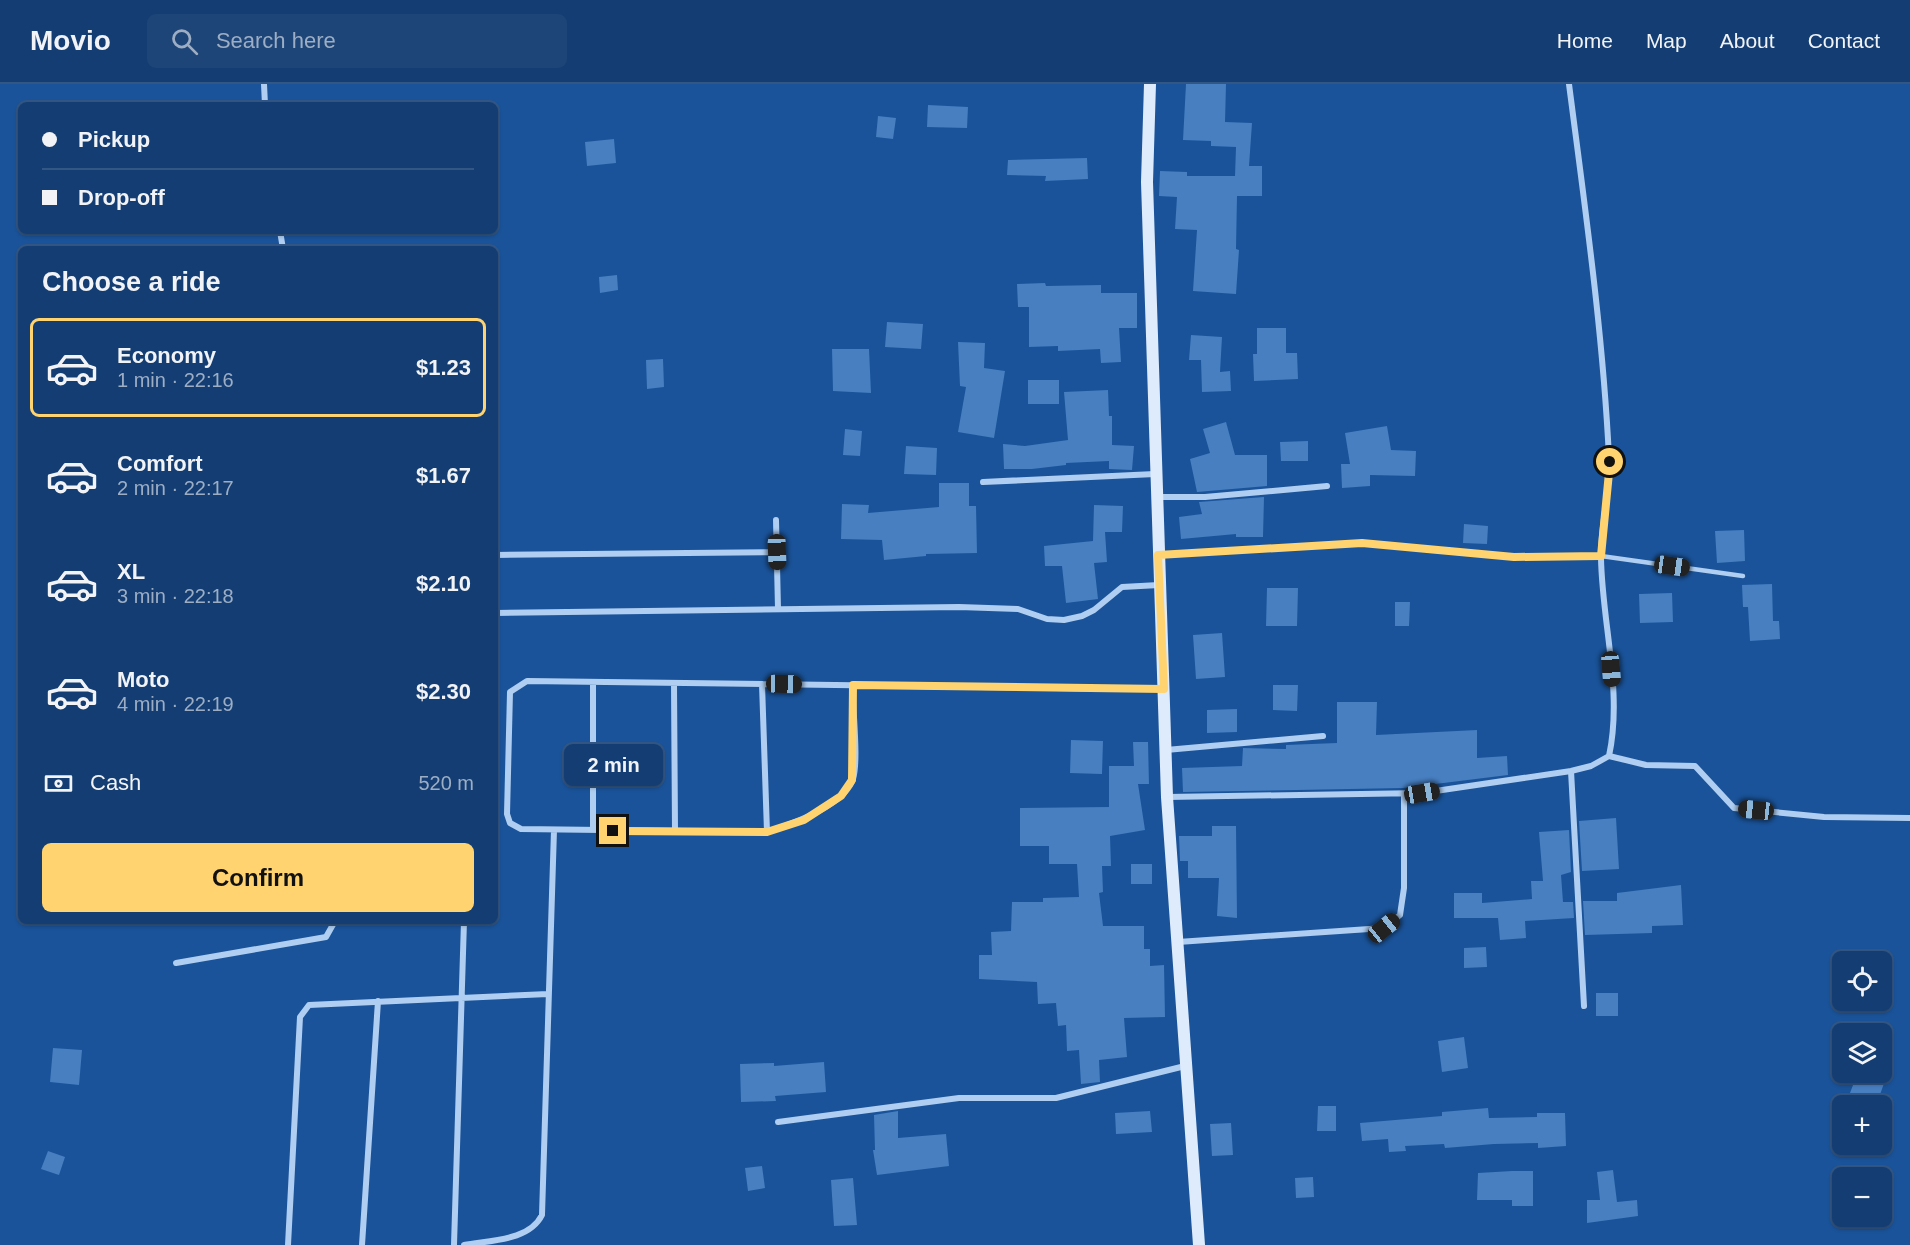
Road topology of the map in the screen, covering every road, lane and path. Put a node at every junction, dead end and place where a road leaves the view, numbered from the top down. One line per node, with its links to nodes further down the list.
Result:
1 (264, 84): 4 (street)
2 (1150, 84): 5 (street)
3 (1569, 84): 13 (street)
4 (265, 102)
5 (1155, 474): 6 (street); 8 (street)
6 (983, 482)
7 (1327, 486): 8 (street)
8 (1155, 497): 12 (street)
9 (776, 520): 10 (street)
10 (777, 552): 11 (street); 16 (street)
11 (498, 555)
12 (1158, 555): 13 (street); 15 (street)
13 (1601, 556): 14 (lane); 25 (street)
14 (1743, 576)
15 (1159, 585): 16 (street); 22 (street)
16 (778, 609): 17 (street)
17 (498, 613)
18 (592, 682): 19 (street); 30 (street); 31 (street)
19 (674, 684): 20 (street); 32 (street)
20 (762, 684): 21 (street); 33 (street)
21 (853, 685): 22 (street); 33 (street)
22 (1164, 689): 24 (street)
23 (1323, 736): 24 (street)
24 (1166, 750): 28 (street)
25 (1609, 756): 26 (street); 29 (street)
26 (1571, 771): 27 (street); 41 (street)
27 (1404, 794): 28 (street); 36 (street)
28 (1167, 797): 36 (street)
29 (1910, 818)
30 (554, 830): 31 (street); 38 (street)
31 (593, 830): 32 (street)
32 (675, 831): 33 (street)
33 (767, 832)
34 (333, 924): 37 (street)
35 (464, 924): 39 (street)
36 (1177, 942): 42 (street)
37 (176, 963)
38 (548, 993): 39 (street); 47 (street)
39 (463, 997): 40 (street); 46 (street)
40 (378, 1001): 44 (street); 45 (street)
41 (1584, 1005)
42 (1185, 1066): 43 (street); 48 (street)
43 (778, 1122)
44 (288, 1245)
45 (362, 1245)
46 (454, 1245)
47 (464, 1245)
48 (1199, 1245)

